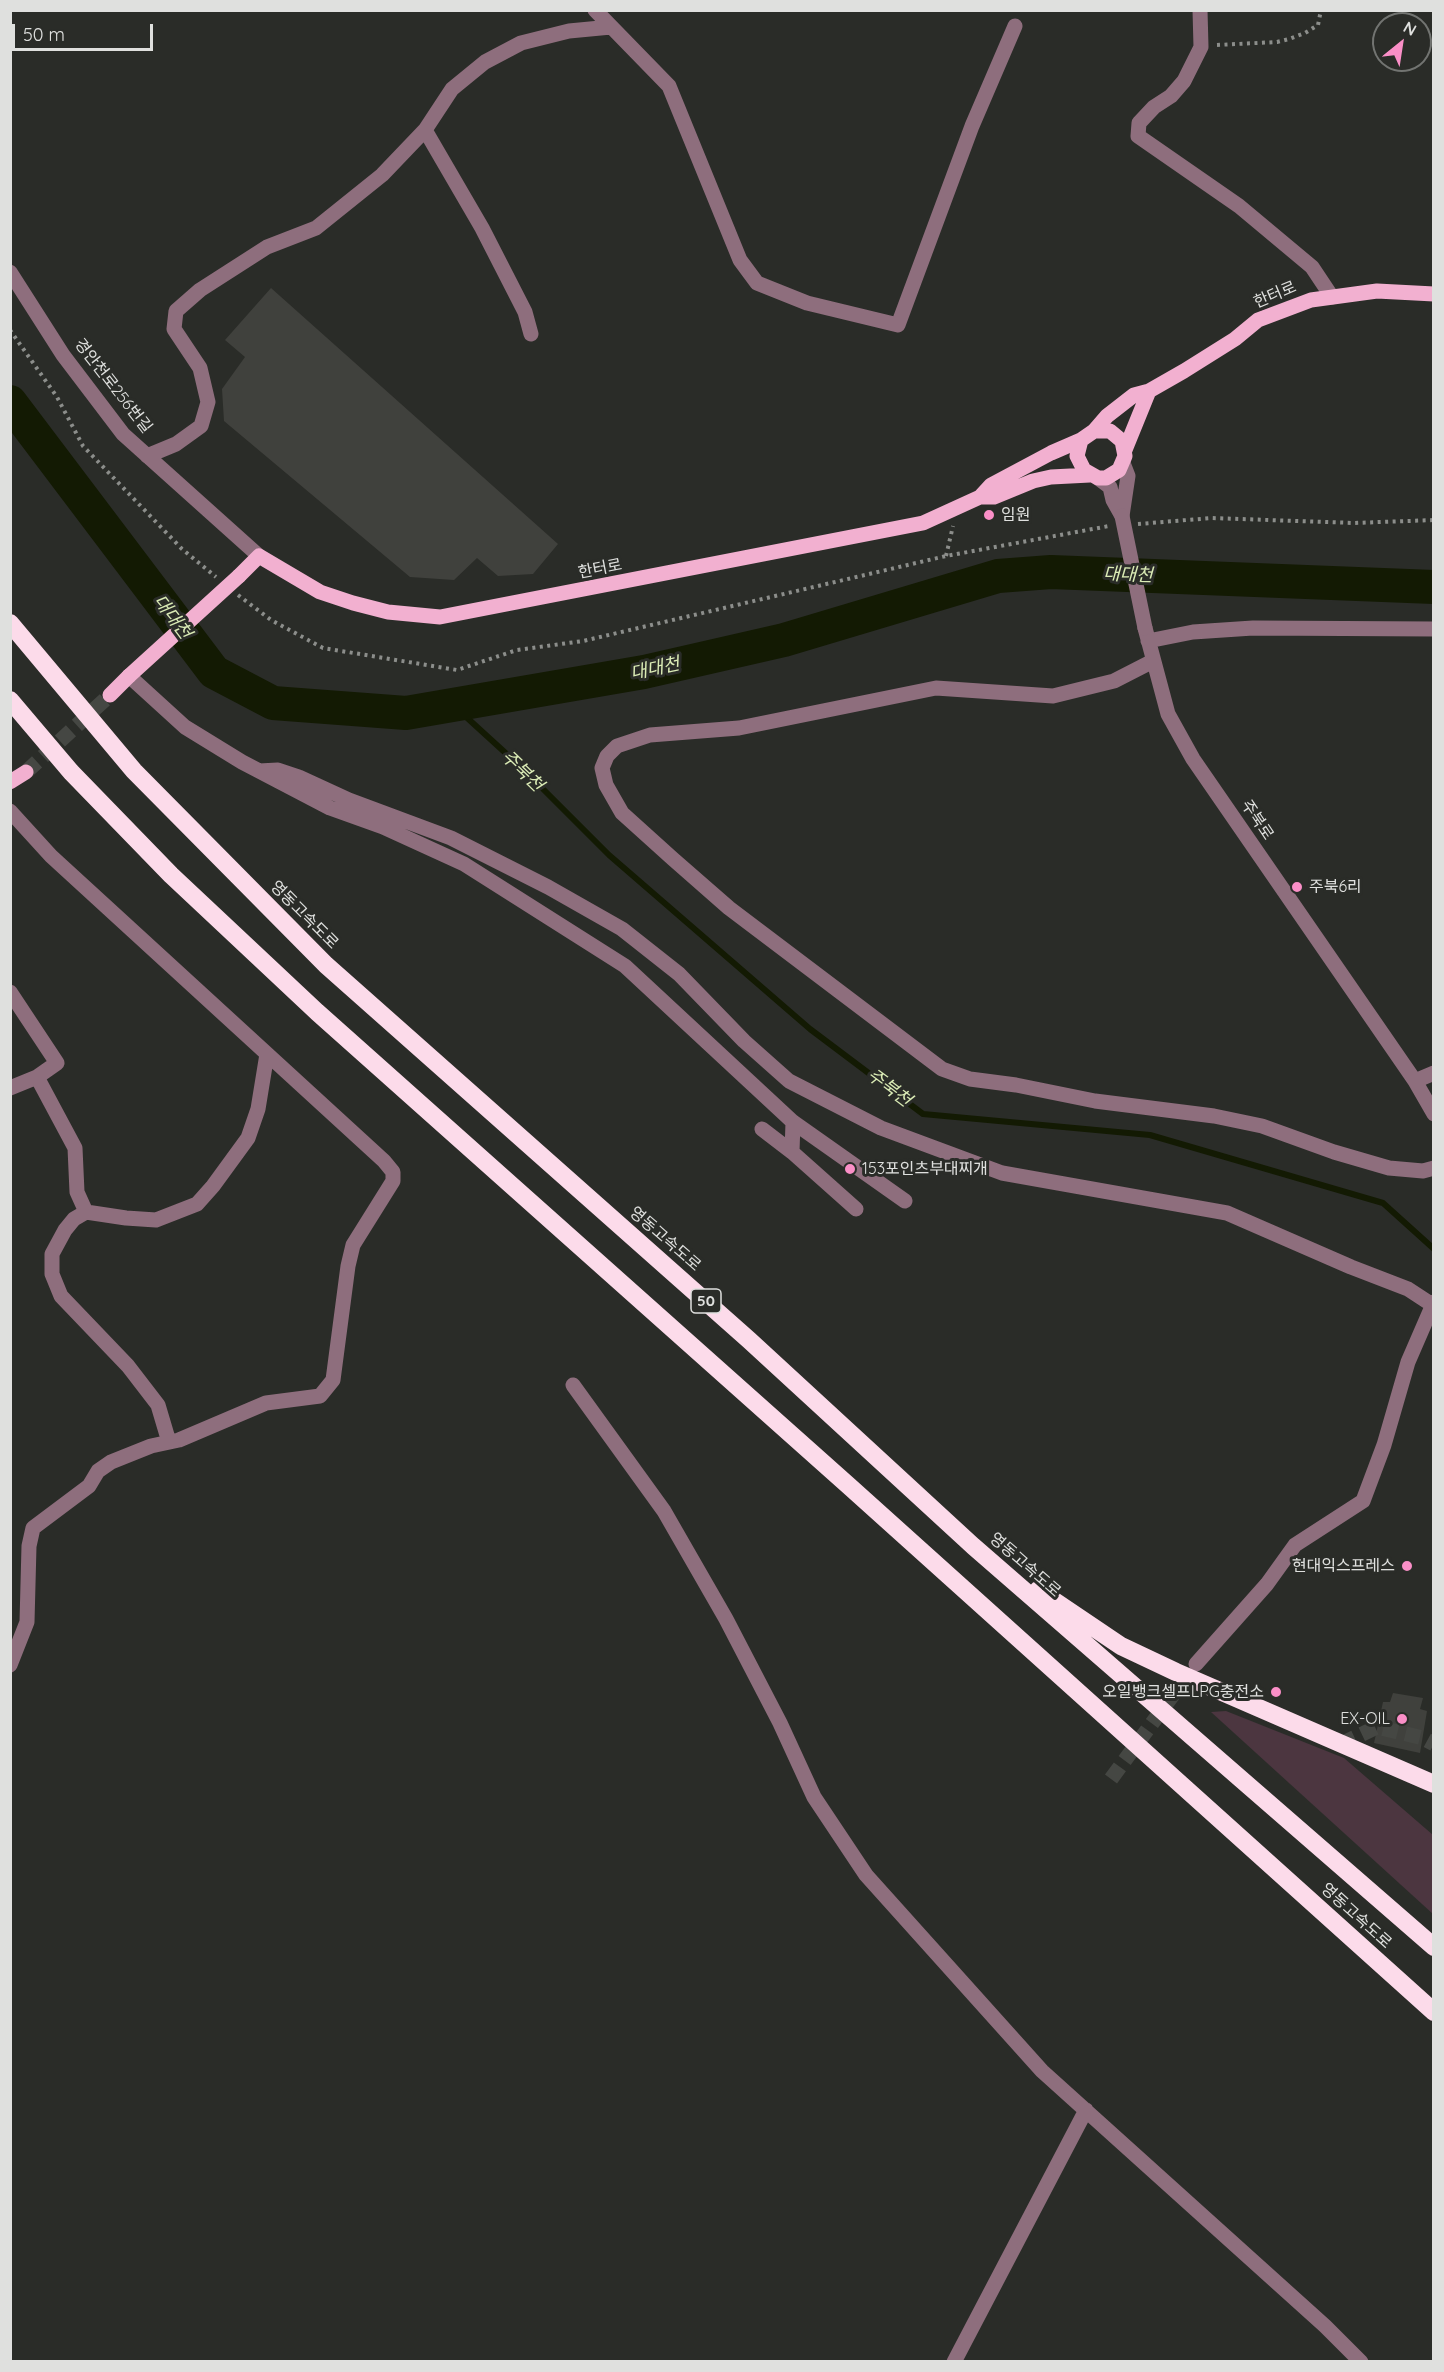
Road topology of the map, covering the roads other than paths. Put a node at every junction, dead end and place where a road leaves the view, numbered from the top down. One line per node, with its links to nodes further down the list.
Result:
1 (595, 10): 4 (street)
2 (1200, 10): 8 (street)
3 (1015, 26): 4 (street)
4 (611, 27): 5 (street)
5 (425, 130): 9 (street); 13 (street)
6 (10, 272): 13 (street, 경안천로256번길)
7 (1434, 294): 8 (main road, 한터로)
8 (1332, 297): 10 (main road, 한터로)
9 (531, 334)
10 (1149, 391): 11 (main road, 한터로); 14 (main road)
11 (1094, 431): 12 (main road); 14 (main road)
12 (1081, 440): 15 (main road); 16 (main road, 한터로)
13 (147, 456): 18 (street, 경안천로256번길)
14 (1124, 457): 15 (main road); 17 (street, 주북로)
15 (1094, 476): 16 (main road, 한터로); 17 (street, 주북로)
16 (980, 497): 18 (main road, 한터로)
17 (1122, 516): 21 (street, 주북로, bridge)
18 (259, 556): 23 (main road, bridge)
19 (10, 623): 47 (highway, 영동고속도로 / 50)
20 (1434, 629): 21 (street)
21 (1147, 634): 22 (street, 주북로)
22 (1154, 661): 34 (street, 주북로); 40 (street)
23 (129, 676): 24 (main road); 26 (street)
24 (110, 694)
25 (10, 700): 52 (highway, 영동고속도로 / 50)
26 (259, 771): 37 (street); 44 (street)
27 (26, 772): 28 (main road)
28 (10, 782)
29 (10, 811): 31 (street)
30 (10, 992): 33 (street)
31 (267, 1054): 43 (street); 46 (street)
32 (1434, 1073): 34 (street)
33 (37, 1077): 35 (street); 43 (street)
34 (1415, 1081): 36 (street, 주북로)
35 (10, 1088)
36 (1434, 1114)
37 (794, 1122): 39 (street); 41 (street)
38 (762, 1129): 39 (street)
39 (792, 1152): 42 (street)
40 (1434, 1168)
41 (905, 1201)
42 (856, 1209)
43 (86, 1212): 46 (street)
44 (1433, 1304): 48 (street)
45 (573, 1385): 53 (street)
46 (169, 1442): 49 (street)
47 (973, 1546): 50 (highway); 51 (highway, 영동고속도로 / 50)
48 (1196, 1664)
49 (10, 1665)
50 (1434, 1784)
51 (1434, 1947)
52 (1434, 2012)
53 (1086, 2110): 54 (street); 55 (street)
54 (954, 2361)
55 (1361, 2361)

